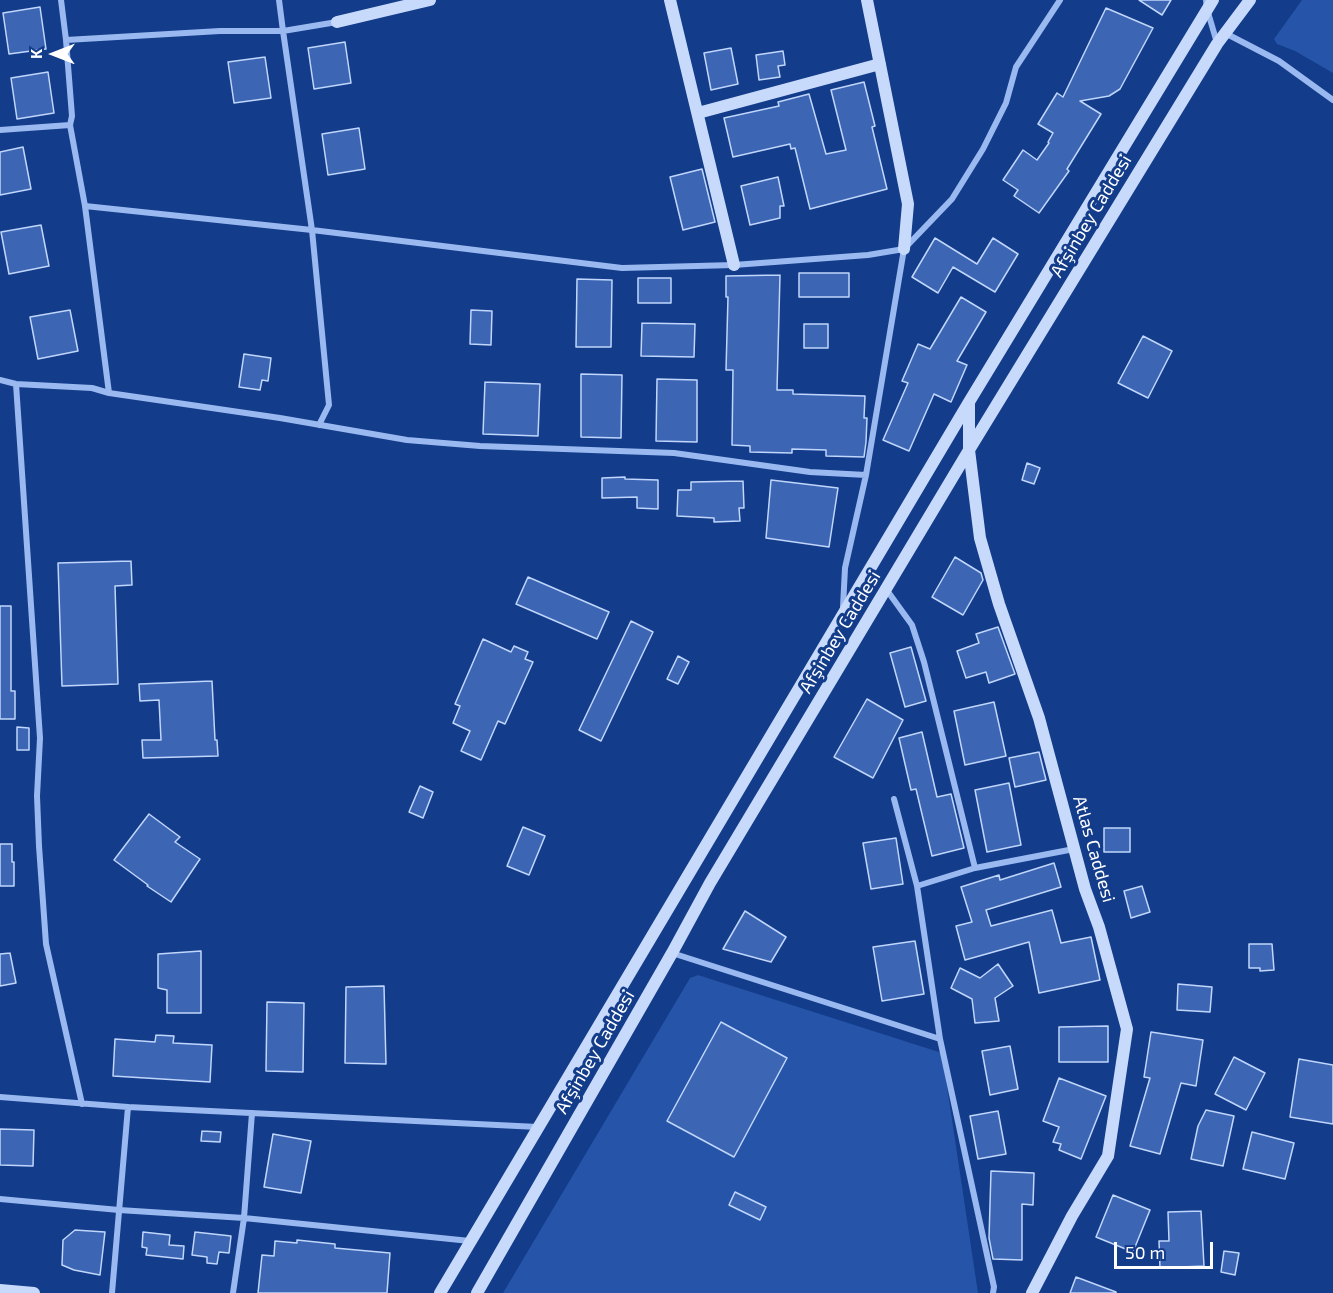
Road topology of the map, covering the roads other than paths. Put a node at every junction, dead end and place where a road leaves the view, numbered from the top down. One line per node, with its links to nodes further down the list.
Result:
1 (61, 0): 12 (street)
2 (279, 0): 10 (street)
3 (429, 0): 9 (main road)
4 (670, 0): 16 (main road)
5 (867, 0): 14 (main road)
6 (1060, 0): 21 (street)
7 (1250, 0): 11 (main road, Afşinbey Caddesi)
8 (1208, 3): 13 (street); 26 (main road, Afşinbey Caddesi)
9 (337, 22): 10 (street)
10 (283, 32): 12 (street); 20 (street)
11 (1225, 33): 13 (main road, Afşinbey Caddesi); 15 (street)
12 (66, 40): 17 (street)
13 (1217, 44): 28 (main road, Afşinbey Caddesi)
14 (880, 64): 16 (main road); 21 (main road)
15 (1333, 100)
16 (698, 113): 22 (main road)
17 (70, 124): 18 (street); 19 (street)
18 (0, 130)
19 (85, 206): 20 (street); 25 (street)
20 (312, 230): 22 (street); 27 (street)
21 (904, 249): 22 (street); 29 (street)
22 (734, 265)
23 (0, 380): 24 (street)
24 (16, 384): 25 (street); 39 (street)
25 (109, 393): 27 (street)
26 (969, 402): 28 (main road, Atlas Caddesi); 31 (main road, Afşinbey Caddesi)
27 (319, 425): 29 (street)
28 (969, 450): 30 (main road, Afşinbey Caddesi); 33 (main road, Atlas Caddesi)
29 (867, 475): 31 (street)
30 (886, 589): 34 (street); 36 (main road, Afşinbey Caddesi)
31 (843, 614): 42 (main road, Afşinbey Caddesi)
32 (894, 799): 35 (street)
33 (1074, 849): 34 (street); 54 (main road, Atlas Caddesi)
34 (975, 868): 35 (street)
35 (917, 886): 37 (street)
36 (672, 953): 37 (street); 52 (main road, Afşinbey Caddesi)
37 (940, 1039): 53 (street)
38 (0, 1097): 39 (street)
39 (82, 1104): 40 (street)
40 (128, 1107): 41 (street); 44 (street)
41 (252, 1113): 42 (street); 45 (street)
42 (538, 1127): 46 (main road, Afşinbey Caddesi)
43 (0, 1199): 44 (street)
44 (119, 1210): 45 (street); 49 (street)
45 (244, 1218): 46 (street); 50 (street)
46 (470, 1241): 51 (main road, Afşinbey Caddesi)
47 (0, 1290): 48 (main road)
48 (34, 1293)
49 (112, 1293)
50 (233, 1293)
51 (440, 1293)
52 (477, 1293)
53 (993, 1293)
54 (1032, 1293)

